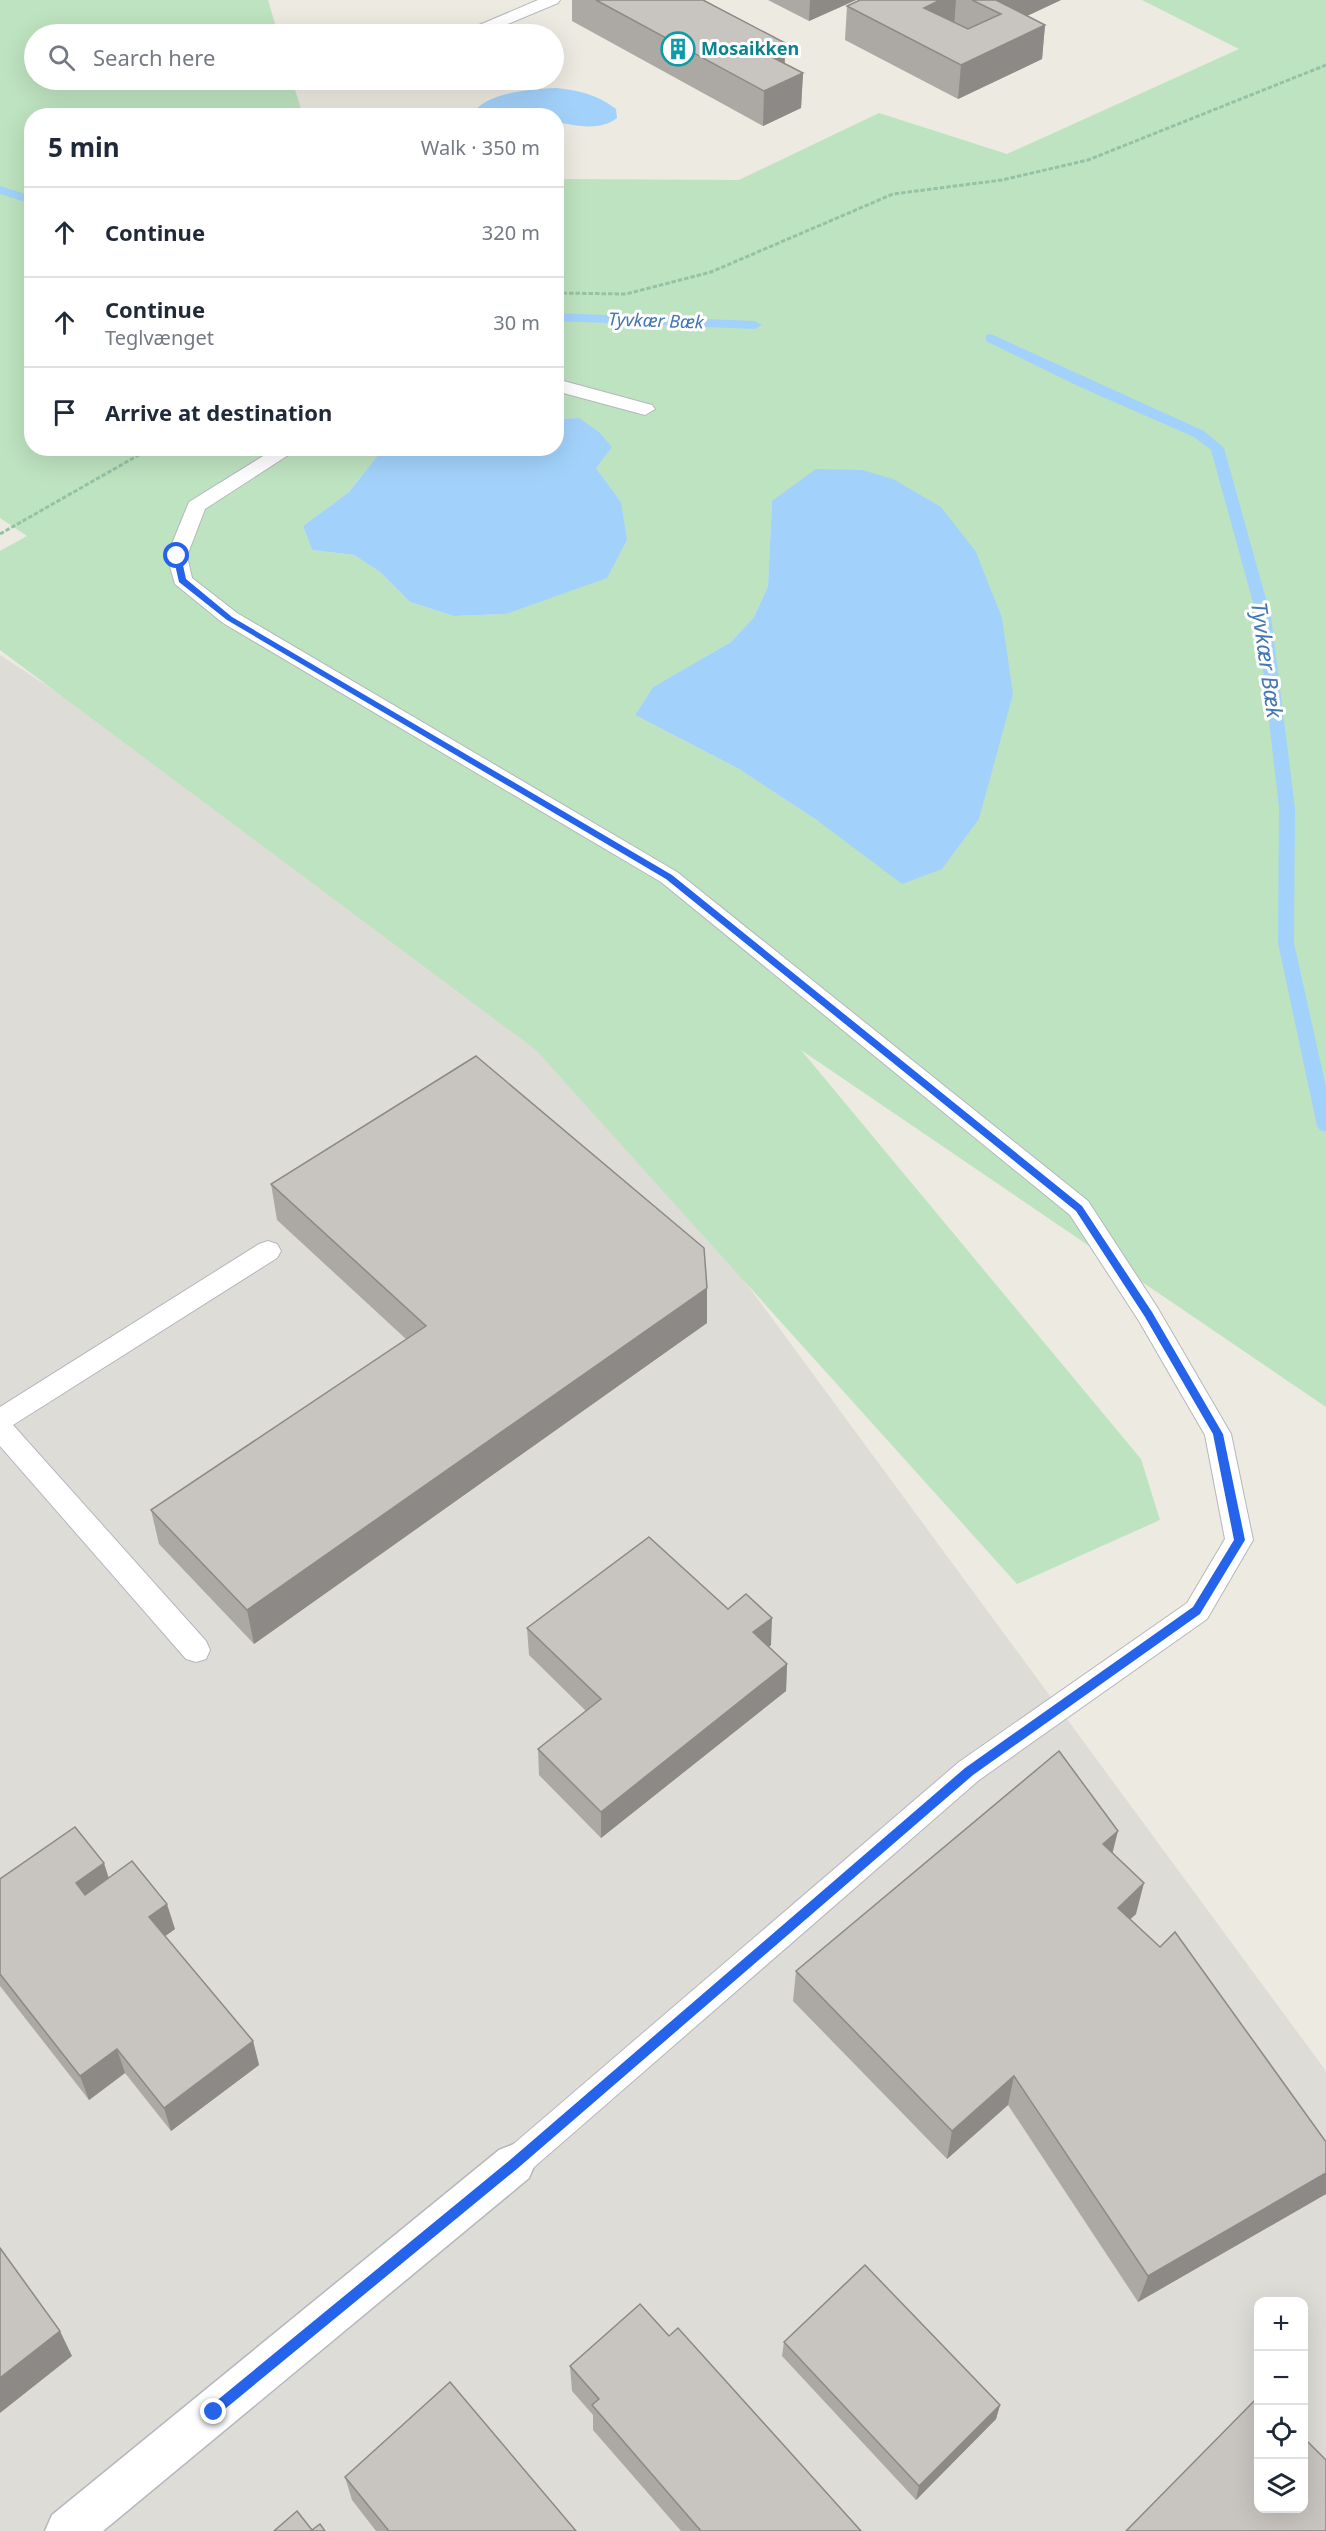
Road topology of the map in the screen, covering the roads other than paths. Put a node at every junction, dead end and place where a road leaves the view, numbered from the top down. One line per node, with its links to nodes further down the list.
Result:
1 (552, 0): 2 (lane)
2 (495, 24)
3 (564, 387): 4 (lane)
4 (645, 409)
5 (277, 456): 10 (lane)
6 (268, 1251): 7 (lane)
7 (0, 1420)
8 (0, 1428): 9 (lane)
9 (196, 1650)
10 (514, 2164): 11 (street)
11 (68, 2531)

